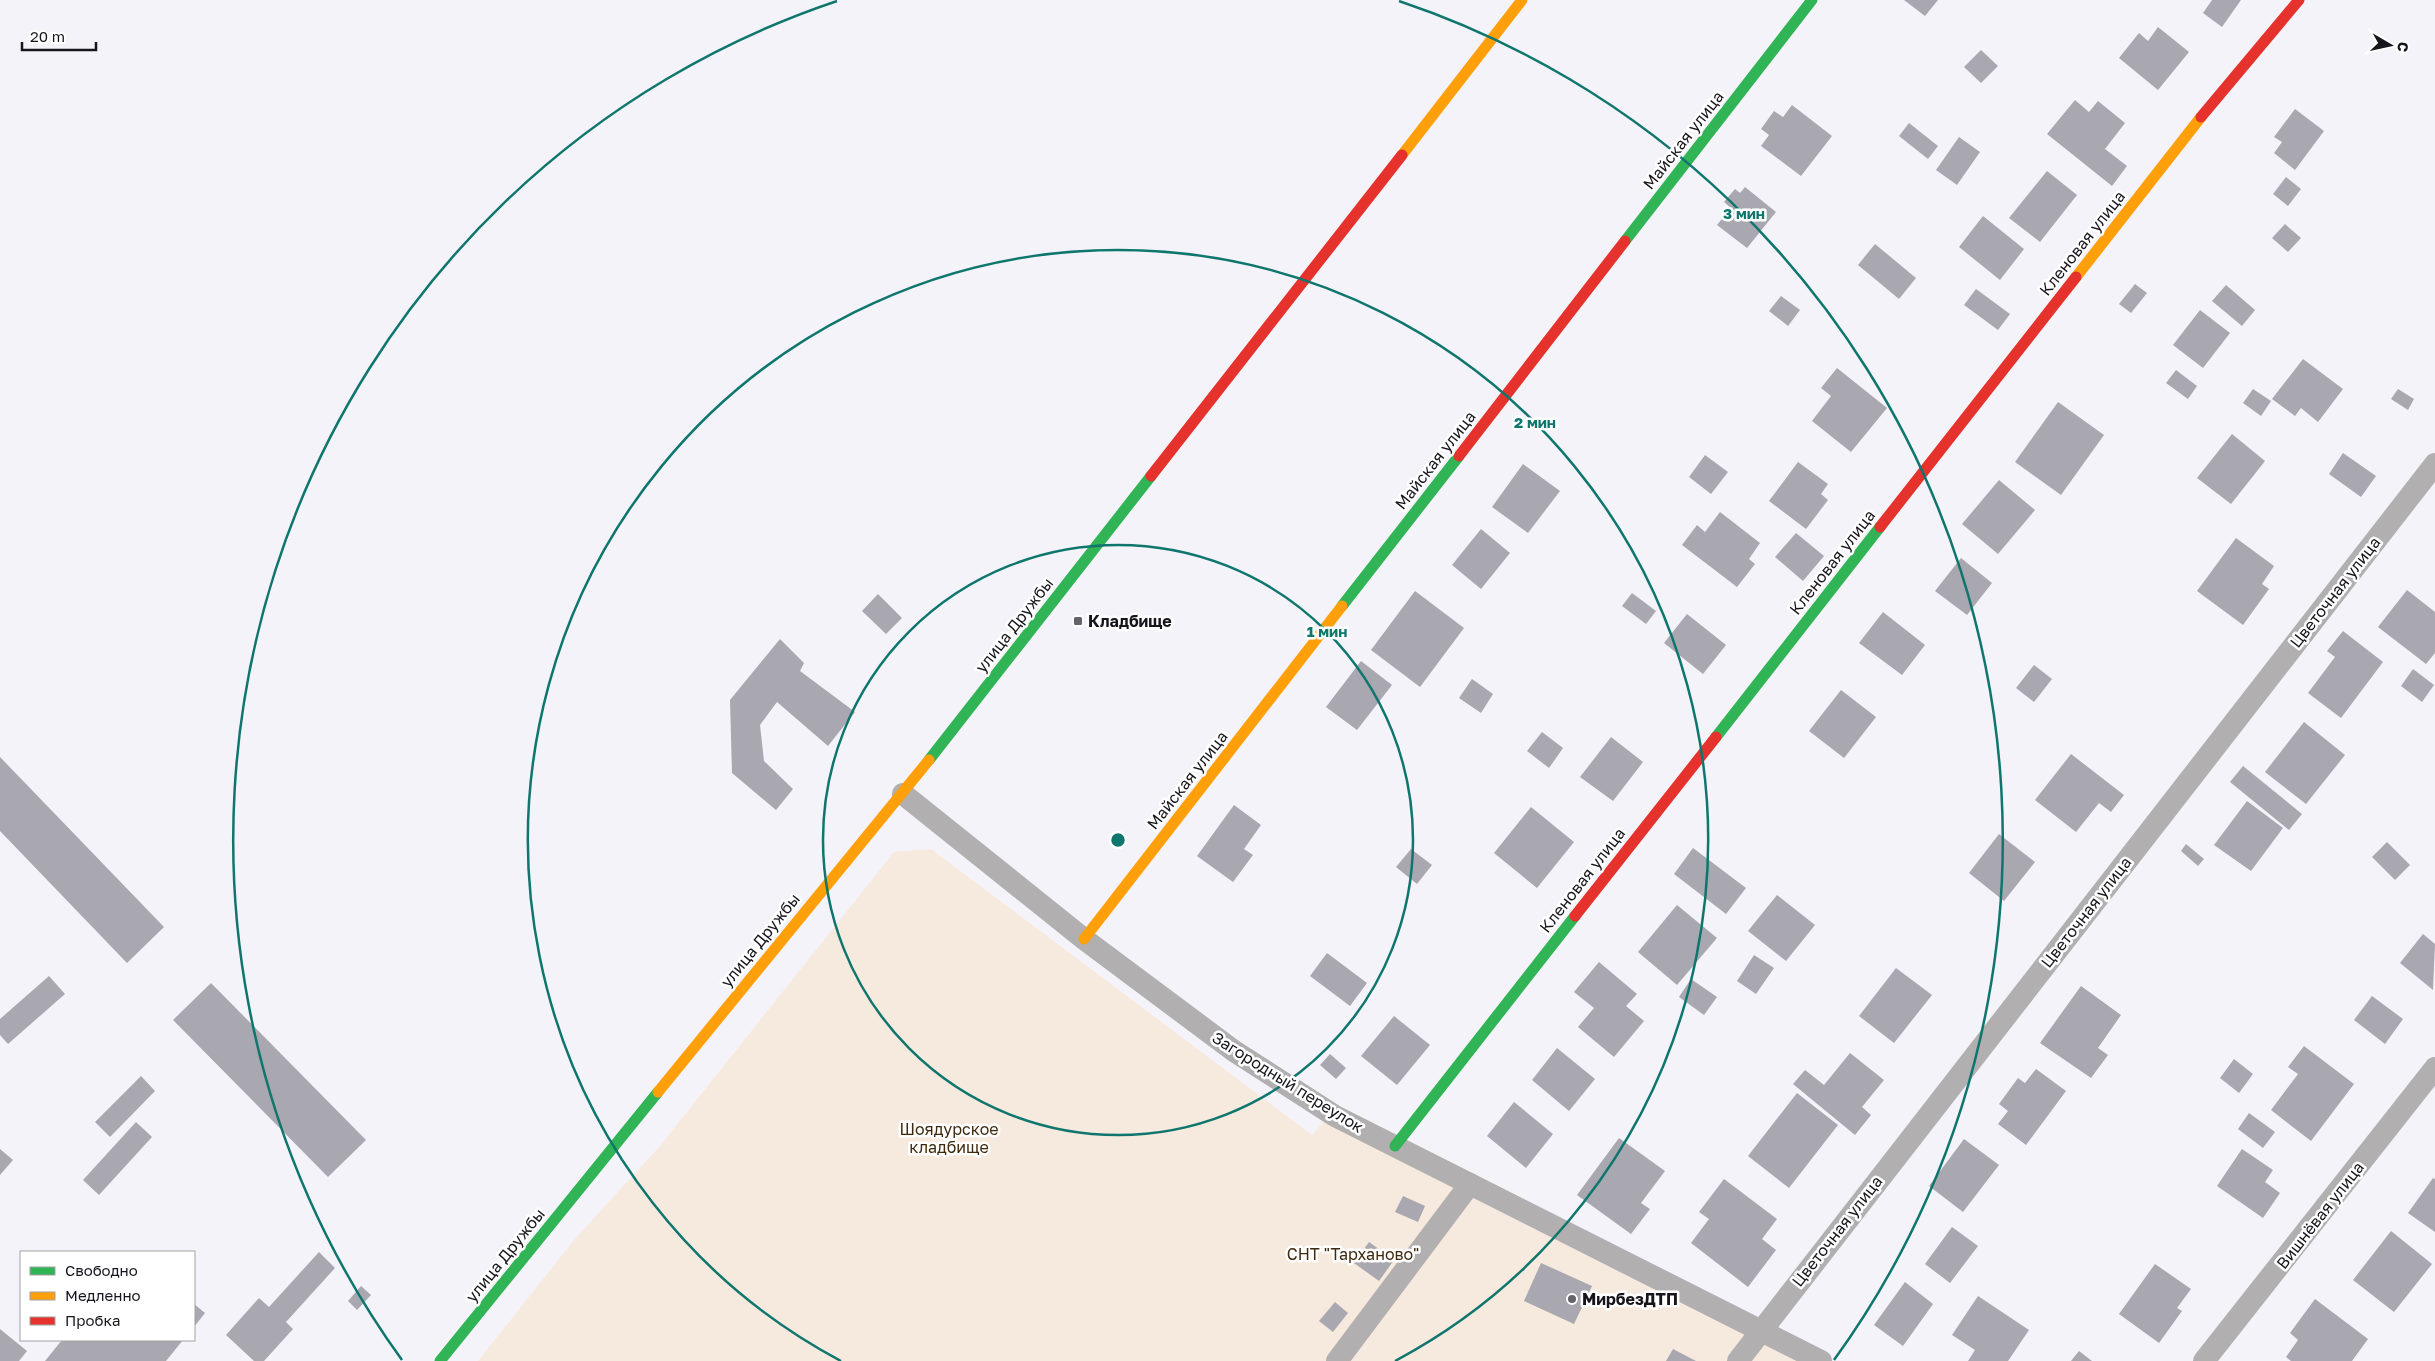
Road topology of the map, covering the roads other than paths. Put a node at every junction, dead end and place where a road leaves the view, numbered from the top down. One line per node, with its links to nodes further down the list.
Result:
1 (1522, 0): 5 (street, улица Дружбы)
2 (1812, 0): 6 (street, Майская улица)
3 (2299, 0): 8 (street, Кленовая улица)
4 (2435, 464): 10 (street, Цветочная улица)
5 (903, 794): 6 (street, Загородный переулок); 11 (street, улица Дружбы)
6 (1084, 939): 8 (street, Загородный переулок)
7 (2435, 1068): 15 (street, Вишнёвая улица)
8 (1395, 1146): 9 (street, Загородный переулок)
9 (1470, 1184): 10 (street, Загородный переулок); 12 (street)
10 (1759, 1331): 13 (street, Цветочная улица); 14 (street, Загородный переулок)
11 (440, 1361)
12 (1337, 1361)
13 (1738, 1361)
14 (1821, 1361)
15 (2204, 1361)

